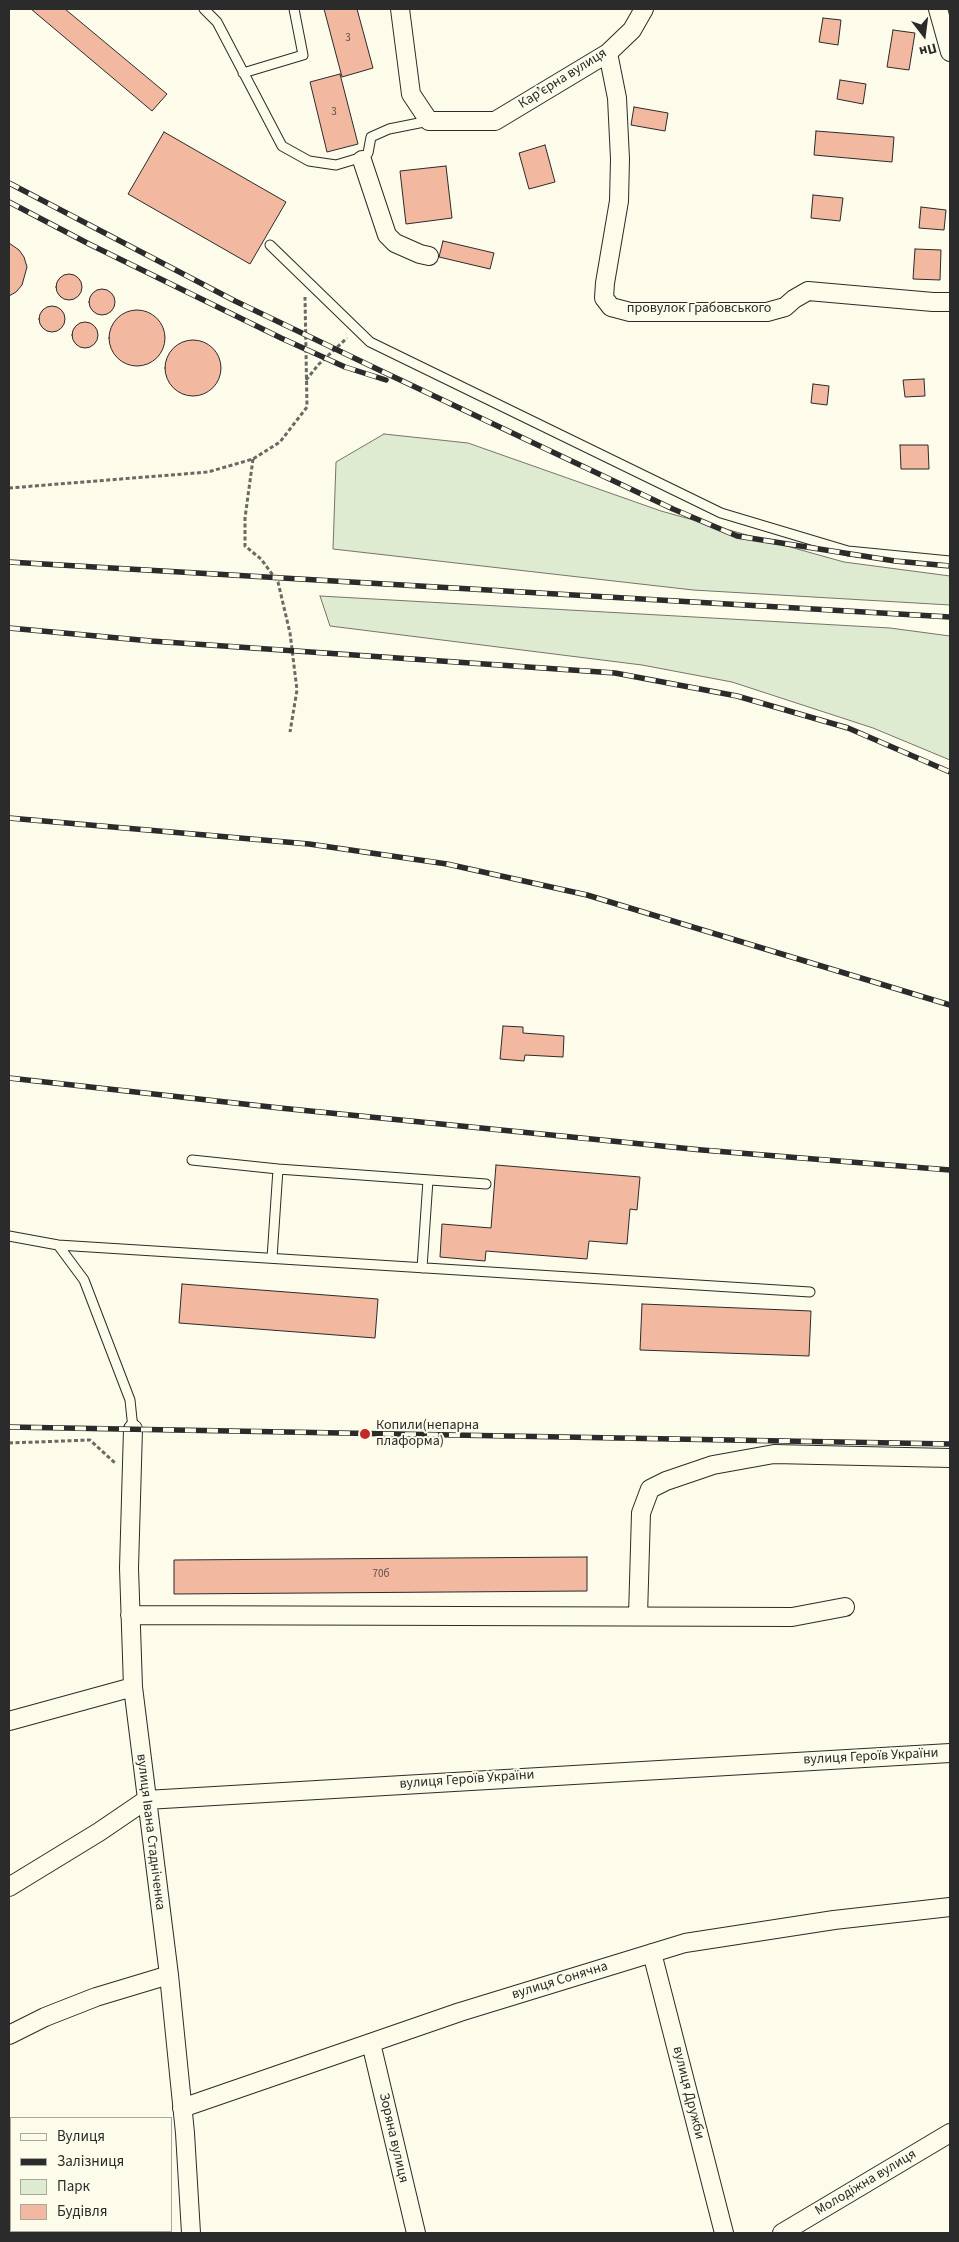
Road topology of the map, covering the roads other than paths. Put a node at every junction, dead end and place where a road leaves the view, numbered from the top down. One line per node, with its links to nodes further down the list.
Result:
1 (204, 9): 8 (lane)
2 (294, 9): 8 (lane)
3 (400, 9): 9 (street)
4 (644, 9): 7 (street, Карʼєрна вулиця)
5 (938, 9): 6 (street)
6 (950, 52)
7 (608, 53): 9 (street, Карʼєрна вулиця); 13 (street, провулок Грабовського)
8 (243, 73): 10 (lane)
9 (429, 122): 10 (lane)
10 (362, 160): 12 (street)
11 (270, 245): 14 (lane)
12 (429, 256)
13 (950, 302)
14 (950, 561)
15 (192, 1160): 16 (lane)
16 (278, 1169): 17 (lane); 21 (lane)
17 (428, 1180): 18 (lane); 22 (lane)
18 (486, 1184)
19 (9, 1236): 20 (lane)
20 (58, 1245): 21 (lane); 24 (lane)
21 (272, 1258): 22 (lane)
22 (422, 1268): 23 (lane)
23 (810, 1292)
24 (133, 1430): 27 (street, вулиця Івана Стадніченка)
25 (950, 1458): 28 (street)
26 (844, 1607): 28 (street)
27 (130, 1615): 28 (street); 29 (street, вулиця Івана Стадніченка)
28 (638, 1616)
29 (133, 1687): 30 (street); 32 (street, вулиця Івана Стадніченка)
30 (9, 1721)
31 (950, 1753): 32 (street, вулиця Героїв України)
32 (146, 1800): 33 (street); 36 (street, вулиця Івана Стадніченка)
33 (9, 1887)
34 (950, 1907): 35 (street, вулиця Сонячна)
35 (652, 1953): 38 (street, вулиця Сонячна); 44 (street, вулиця Дружби)
36 (168, 1975): 37 (street); 39 (street, вулиця Івана Стадніченка)
37 (9, 2035)
38 (371, 2044): 39 (street, вулиця Сонячна); 43 (street, Зоряна вулиця)
39 (182, 2108): 41 (street, вулиця Івана Стадніченка)
40 (950, 2133): 45 (street, Молодіжна вулиця)
41 (178, 2134): 42 (street, вулиця Івана Стадніченка)
42 (191, 2233)
43 (416, 2233)
44 (724, 2233)
45 (782, 2233)

